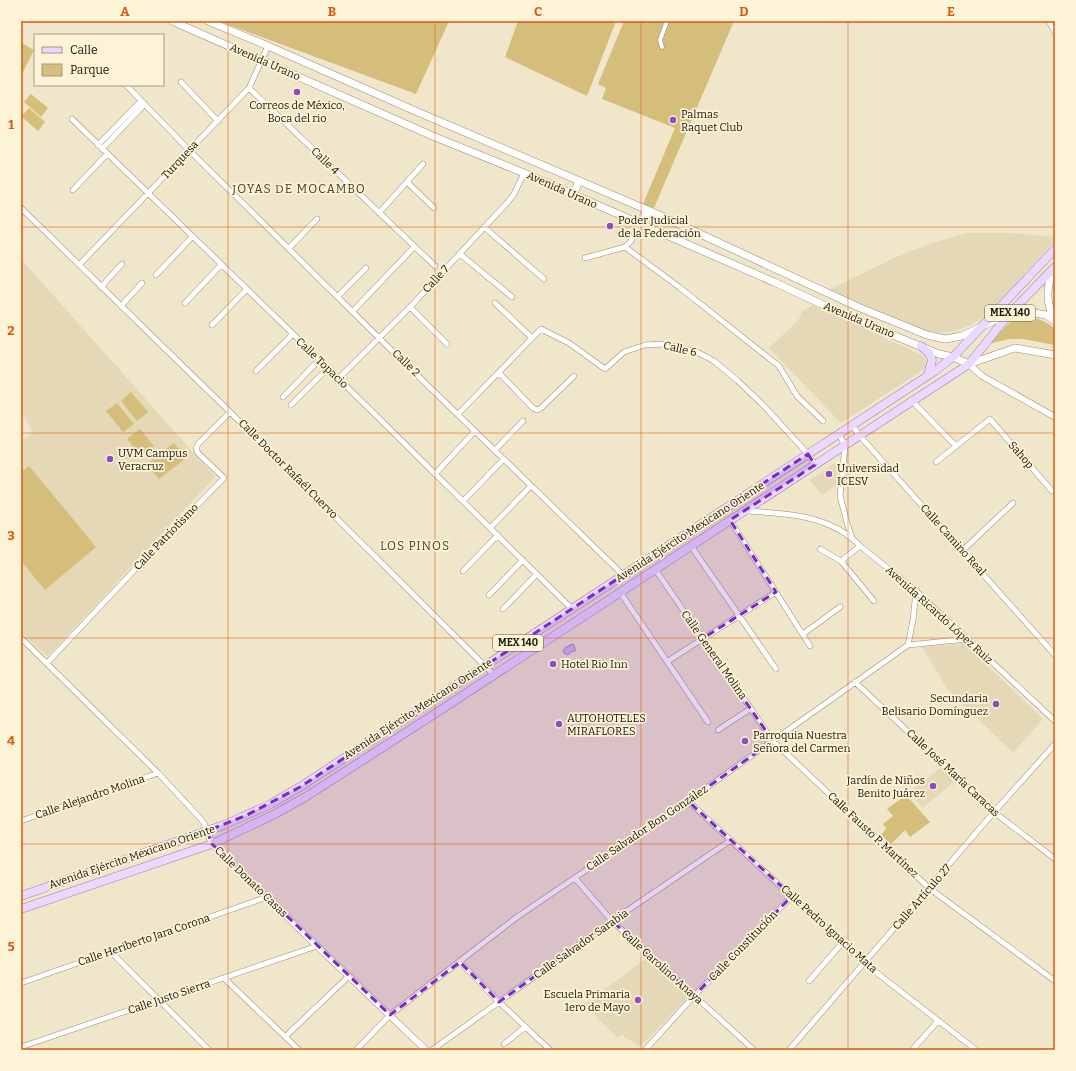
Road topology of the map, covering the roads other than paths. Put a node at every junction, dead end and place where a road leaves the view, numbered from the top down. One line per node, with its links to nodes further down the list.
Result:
1 (172, 21): 8 (main road, Avenida Urano)
2 (208, 21): 6 (main road, Avenida Urano)
3 (667, 21): 7 (street)
4 (1049, 21): 5 (street)
5 (1055, 32)
6 (268, 46): 8 (street, Turquesa); 20 (main road, Avenida Urano)
7 (662, 47)
8 (262, 60): 11 (street, Turquesa); 19 (main road, Avenida Urano)
9 (181, 82): 14 (street)
10 (127, 86): 12 (street, Calle 2)
11 (249, 88): 14 (street, Turquesa); 28 (street, Calle 4)
12 (143, 103): 15 (street); 16 (street, Calle 2)
13 (72, 119): 15 (street, Calle Topacio)
14 (218, 121): 16 (street, Turquesa)
15 (100, 147): 17 (street, Calle Topacio)
16 (189, 150): 23 (street, Turquesa); 35 (street, Calle 2)
17 (107, 154): 22 (street); 23 (street, Calle Topacio)
18 (423, 164): 21 (street)
19 (524, 173): 24 (main road, Avenida Urano); 31 (street, Calle 7)
20 (579, 181): 24 (main road); 27 (main road, Avenida Urano)
21 (407, 182): 26 (street); 28 (street)
22 (73, 190)
23 (148, 194): 32 (street, Calle Topacio); 41 (street, Turquesa)
24 (573, 195): 30 (main road, Avenida Urano)
25 (21, 208): 41 (street, Calle Doctor Rafaél Cuervo)
26 (434, 208)
27 (648, 210): 30 (street); 62 (main road, Avenida Urano)
28 (379, 213): 33 (street, Calle 4)
29 (317, 219): 35 (street)
30 (639, 226): 34 (street); 67 (main road, Avenida Urano)
31 (484, 227): 37 (street, Calle 7); 47 (street)
32 (192, 237): 40 (street, Calle Topacio); 45 (street)
33 (414, 247): 42 (street, Calle 4); 58 (street)
34 (626, 247): 38 (street); 85 (street)
35 (289, 248): 52 (street, Calle 2)
36 (1055, 250): 46 (main road, MEX 140)
37 (460, 254): 53 (street); 57 (street, Calle 7)
38 (585, 258)
39 (122, 264): 50 (street)
40 (221, 265): 51 (street, Calle Topacio); 54 (street)
41 (79, 266): 50 (street, Calle Doctor Rafaél Cuervo)
42 (435, 266)
43 (366, 268): 52 (street)
44 (1053, 269): 49 (main road, MEX 140); 60 (main road)
45 (156, 275)
46 (1031, 276): 49 (main road); 62 (main road, MEX 140)
47 (544, 278)
48 (142, 283): 56 (street)
49 (1039, 283): 59 (main road, MEX 140)
50 (101, 287): 56 (street, Calle Doctor Rafaél Cuervo)
51 (247, 289): 61 (street); 63 (street, Calle Topacio)
52 (338, 296): 58 (street, Calle 2)
53 (512, 297)
54 (185, 303)
55 (495, 303): 65 (street)
56 (121, 306): 81 (street, Calle Doctor Rafaél Cuervo)
57 (410, 307): 64 (street, Calle 7); 66 (street)
58 (353, 311): 64 (street, Calle 2)
59 (1010, 313): 60 (main road); 62 (main road, Avenida Urano); 71 (main road, MEX 140)
60 (1055, 321)
61 (212, 325)
62 (982, 327): 69 (main road, Avenida Ejército Mexicano Oriente / MEX 140)
63 (293, 334): 70 (street, Calle Topacio); 73 (street)
64 (379, 338): 77 (street, Calle 7); 82 (street, Calle 2)
65 (532, 338): 74 (street, Calle 6); 93 (street, Calle 6)
66 (448, 344)
67 (921, 346): 69 (main road, Avenida Urano); 75 (main road)
68 (1054, 355): 71 (main road)
69 (953, 357): 71 (main road, Avenida Urano); 75 (main road, Avenida Ejército Mexicano Oriente / MEX 140)
70 (319, 360): 72 (street, Calle Topacio); 78 (street)
71 (969, 364): 79 (main road, Avenida Ejército Mexicano Oriente / MEX 140); 83 (street)
72 (328, 368): 77 (street, Calle Topacio); 80 (street)
73 (256, 371)
74 (498, 373): 76 (street); 82 (street, Calle 6)
75 (928, 375): 86 (main road, Avenida Ejército Mexicano Oriente / MEX 140)
76 (574, 376)
77 (338, 379): 97 (street, Calle Topacio)
78 (283, 397)
79 (911, 400): 89 (main road, Avenida Ejército Mexicano Oriente / MEX 140); 91 (street)
80 (291, 405)
81 (230, 412): 134 (street, Calle Patriotismo); 135 (street, Calle Doctor Rafaél Cuervo)
82 (458, 414): 87 (street, Calle 2)
83 (1055, 416)
84 (523, 421): 92 (street)
85 (823, 421)
86 (852, 425): 88 (main road, Avenida Ejército Mexicano Oriente / MEX 140); 89 (street, Calle Camino Real)
87 (475, 431): 92 (street, Calle 2); 97 (street)
88 (839, 434): 90 (street); 93 (main road, Avenida Ejército Mexicano Oriente / MEX 140)
89 (860, 436): 90 (main road, Avenida Ejército Mexicano Oriente / MEX 140); 110 (street, Calle Camino Real)
90 (845, 446): 96 (main road, Avenida Ejército Mexicano Oriente / MEX 140); 106 (street)
91 (956, 446): 95 (street); 99 (street, Sahop)
92 (495, 450): 94 (street, Calle 2)
93 (808, 454): 96 (street, Calle 6); 116 (main road, Avenida Ejército Mexicano Oriente / MEX 140)
94 (504, 459): 98 (street, Calle 2); 100 (street)
95 (936, 462)
96 (815, 465): 102 (main road, Avenida Ejército Mexicano Oriente / MEX 140)
97 (435, 474): 100 (street, Calle Topacio)
98 (531, 486): 104 (street); 116 (street, Calle 2)
99 (1052, 491)
100 (463, 501): 104 (street, Calle Topacio)
101 (1013, 503): 110 (street)
102 (744, 511): 103 (main road, Avenida Ejército Mexicano Oriente / MEX 140); 106 (street, Avenida Ricardo López Ruiz)
103 (730, 520): 107 (main road, Avenida Ejército Mexicano Oriente / MEX 140); 119 (street)
104 (490, 528): 105 (street, Calle Topacio)
105 (498, 535): 111 (street, Calle Topacio); 114 (street)
106 (852, 538): 108 (street, Avenida Ricardo López Ruiz)
107 (691, 546): 113 (main road, Avenida Ejército Mexicano Oriente / MEX 140); 125 (street)
108 (860, 546): 112 (street); 117 (street, Avenida Ricardo López Ruiz)
109 (820, 549): 112 (street)
110 (962, 551): 132 (street, Calle Camino Real)
111 (523, 560): 115 (street, Calle Topacio); 120 (street)
112 (841, 560): 121 (street)
113 (655, 569): 118 (main road, Avenida Ejército Mexicano Oriente / MEX 140); 128 (street, Calle General Molina)
114 (463, 571)
115 (537, 574): 123 (street, Calle Topacio); 124 (street)
116 (623, 576): 123 (main road, Avenida Ejército Mexicano Oriente / MEX 140)
117 (916, 591): 129 (street, Avenida Ricardo López Ruiz); 130 (street)
118 (620, 592): 133 (street); 137 (main road, Avenida Ejército Mexicano Oriente / MEX 140)
119 (776, 592): 125 (street); 126 (street)
120 (489, 594)
121 (874, 601)
122 (840, 607): 126 (street)
123 (571, 608): 135 (main road, Avenida Ejército Mexicano Oriente / MEX 140)
124 (502, 609)
125 (739, 616): 128 (street); 136 (street)
126 (803, 634): 131 (street)
127 (21, 638): 134 (street, Calle Donato Casas)
128 (702, 639): 133 (street); 139 (street, Calle General Molina)
129 (967, 639): 130 (street, Calle Salvador Bon González); 140 (street, Avenida Ricardo López Ruiz)
130 (908, 645): 138 (street, Calle Salvador Bon González)
131 (810, 646)
132 (1055, 655)
133 (668, 661): 141 (street)
134 (47, 663): 145 (street, Calle Donato Casas)
135 (485, 665): 137 (street, Calle Doctor Rafaél Cuervo); 149 (main road, Avenida Ejército Mexicano Oriente / MEX 140)
136 (776, 669)
137 (494, 674): 151 (main road, Avenida Ejército Mexicano Oriente / MEX 140)
138 (855, 682): 143 (street, Calle Salvador Bon González); 147 (street, Calle José María Caracas)
139 (750, 709): 142 (street); 143 (street, Calle General Molina)
140 (1055, 721)
141 (708, 722)
142 (718, 730)
143 (773, 741): 146 (street, Calle Salvador Bon González); 154 (street, Calle Fausto P. Martínez)
144 (1055, 744): 147 (street, Calle Artículo 27)
145 (158, 773): 148 (street, Calle Alejandro Molina); 149 (street, Calle Donato Casas)
146 (688, 801): 150 (street, Calle Pedro Ignacio Mata); 153 (street, Calle Salvador Bon González)
147 (994, 812): 152 (street, Calle José María Caracas); 154 (street, Calle Artículo 27)
148 (21, 821)
149 (207, 831): 151 (street, Calle Donato Casas); 155 (main road, Avenida Ejército Mexicano Oriente / MEX 140)
150 (731, 840): 156 (street, Calle Pedro Ignacio Mata); 159 (street, Calle Salvador Sarabia)
151 (212, 844): 157 (street, Calle Donato Casas); 158 (main road, Avenida Ejército Mexicano Oriente / MEX 140)
152 (1055, 859)
153 (575, 878): 159 (street, Calle Carolino Anaya); 163 (street, Calle Salvador Bon González)
154 (929, 888): 164 (street, Calle Artículo 27); 168 (street, Calle Fausto P. Martínez)
155 (21, 896)
156 (792, 896): 160 (street, Calle Pedro Ignacio Mata); 170 (street, Calle Constitución)
157 (267, 897): 161 (street, Calle Donato Casas); 162 (street, Calle Heriberto Jara Corona)
158 (21, 909)
159 (612, 921): 170 (street, Calle Carolino Anaya); 172 (street, Calle Salvador Sarabia)
160 (843, 942): 164 (street, Calle Pedro Ignacio Mata); 167 (street)
161 (317, 946): 165 (street, Calle Donato Casas); 166 (street, Calle Justo Sierra)
162 (110, 952): 169 (street, Calle Heriberto Jara Corona); 171 (street)
163 (460, 962): 172 (street); 173 (street, Calle Salvador Bon González)
164 (864, 963): 174 (street, Calle Pedro Ignacio Mata); 187 (street, Calle Artículo 27)
165 (349, 976): 173 (street, Calle Donato Casas); 176 (street)
166 (225, 979): 171 (street, Calle Justo Sierra); 176 (street)
167 (809, 981)
168 (1055, 981)
169 (21, 983)
170 (694, 996): 185 (street, Calle Constitución); 186 (street, Calle Carolino Anaya)
171 (159, 1001): 178 (street, Calle Justo Sierra); 179 (street)
172 (499, 1002): 175 (street); 183 (street, Calle Salvador Sarabia)
173 (390, 1015): 181 (street, Calle Salvador Bon González); 182 (street, Calle Donato Casas)
174 (938, 1021): 188 (street); 189 (street, Calle Pedro Ignacio Mata)
175 (525, 1027): 177 (street); 184 (street)
176 (286, 1036): 180 (street)
177 (504, 1044)
178 (21, 1048)
179 (208, 1050)
180 (299, 1050)
181 (356, 1050)
182 (426, 1050)
183 (432, 1050)
184 (550, 1050)
185 (645, 1050)
186 (754, 1050)
187 (789, 1050)
188 (912, 1050)
189 (976, 1050)

